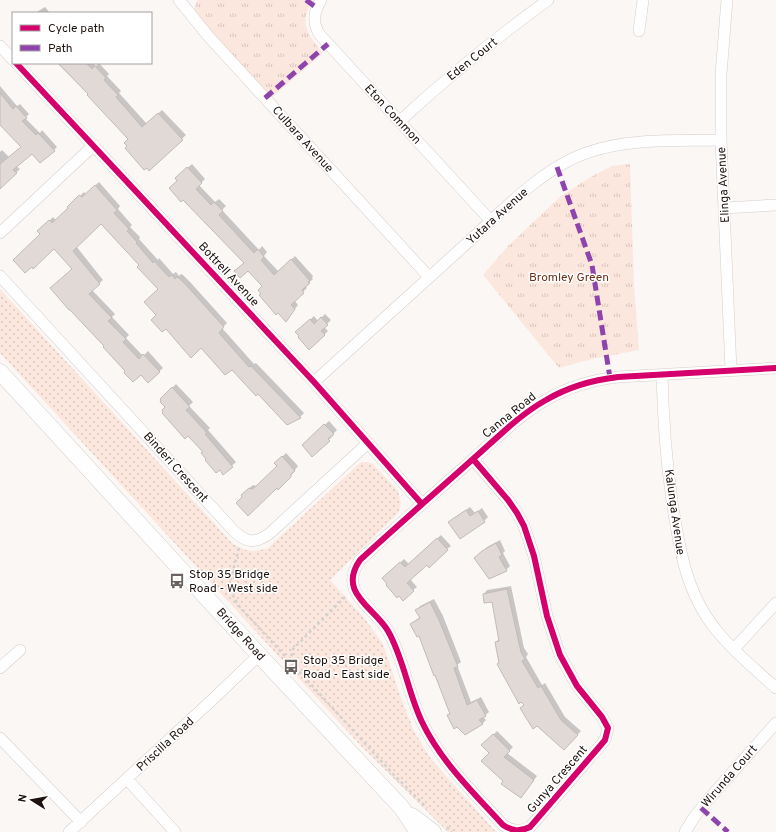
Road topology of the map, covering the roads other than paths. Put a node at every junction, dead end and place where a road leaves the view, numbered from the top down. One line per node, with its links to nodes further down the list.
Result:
1 (322, 0): 10 (street, Eton Common)
2 (548, 0): 10 (street, Eden Court)
3 (643, 0): 6 (street)
4 (727, 0): 11 (street, Elinga Avenue)
5 (182, 1): 18 (street, Culbara Avenue)
6 (638, 31)
7 (0, 46): 8 (street)
8 (12, 59)
9 (17, 64): 12 (street, Bottrell Avenue)
10 (400, 121): 15 (street, Eton Common)
11 (721, 140): 14 (street, Elinga Avenue); 15 (street, Yutara Avenue)
12 (94, 146): 16 (street); 23 (street, Bottrell Avenue)
13 (776, 205): 14 (street)
14 (725, 208): 20 (street, Elinga Avenue)
15 (491, 221): 18 (street, Yutara Avenue)
16 (0, 233)
17 (0, 276): 24 (street, Binderi Crescent)
18 (429, 277): 23 (street, Yutara Avenue)
19 (776, 368): 20 (street, Canna Road)
20 (731, 370): 22 (street, Canna Road)
21 (0, 372): 31 (main road, Bridge Road)
22 (662, 374): 25 (street, Canna Road); 29 (street, Kalunga Avenue)
23 (314, 382): 24 (street, Bottrell Avenue)
24 (368, 443): 26 (street, Bottrell Avenue)
25 (473, 460): 26 (street, Canna Road); 27 (street, Gunya Crescent)
26 (421, 504): 27 (street, Canna Road)
27 (352, 575)
28 (776, 603): 29 (street)
29 (734, 649): 33 (street, Kalunga Avenue)
30 (20, 650): 32 (street)
31 (259, 655): 36 (street, Priscilla Road); 37 (main road, Bridge Road)
32 (0, 668)
33 (776, 688)
34 (776, 723): 43 (street, Wirunda Court)
35 (0, 738): 38 (street)
36 (127, 779): 38 (street, Priscilla Road); 41 (street)
37 (401, 807): 39 (main road, Bridge Road); 42 (main road, Bridge Road)
38 (81, 822): 40 (street, Priscilla Road)
39 (440, 829)
40 (69, 832)
41 (175, 832)
42 (418, 832)
43 (685, 832)

